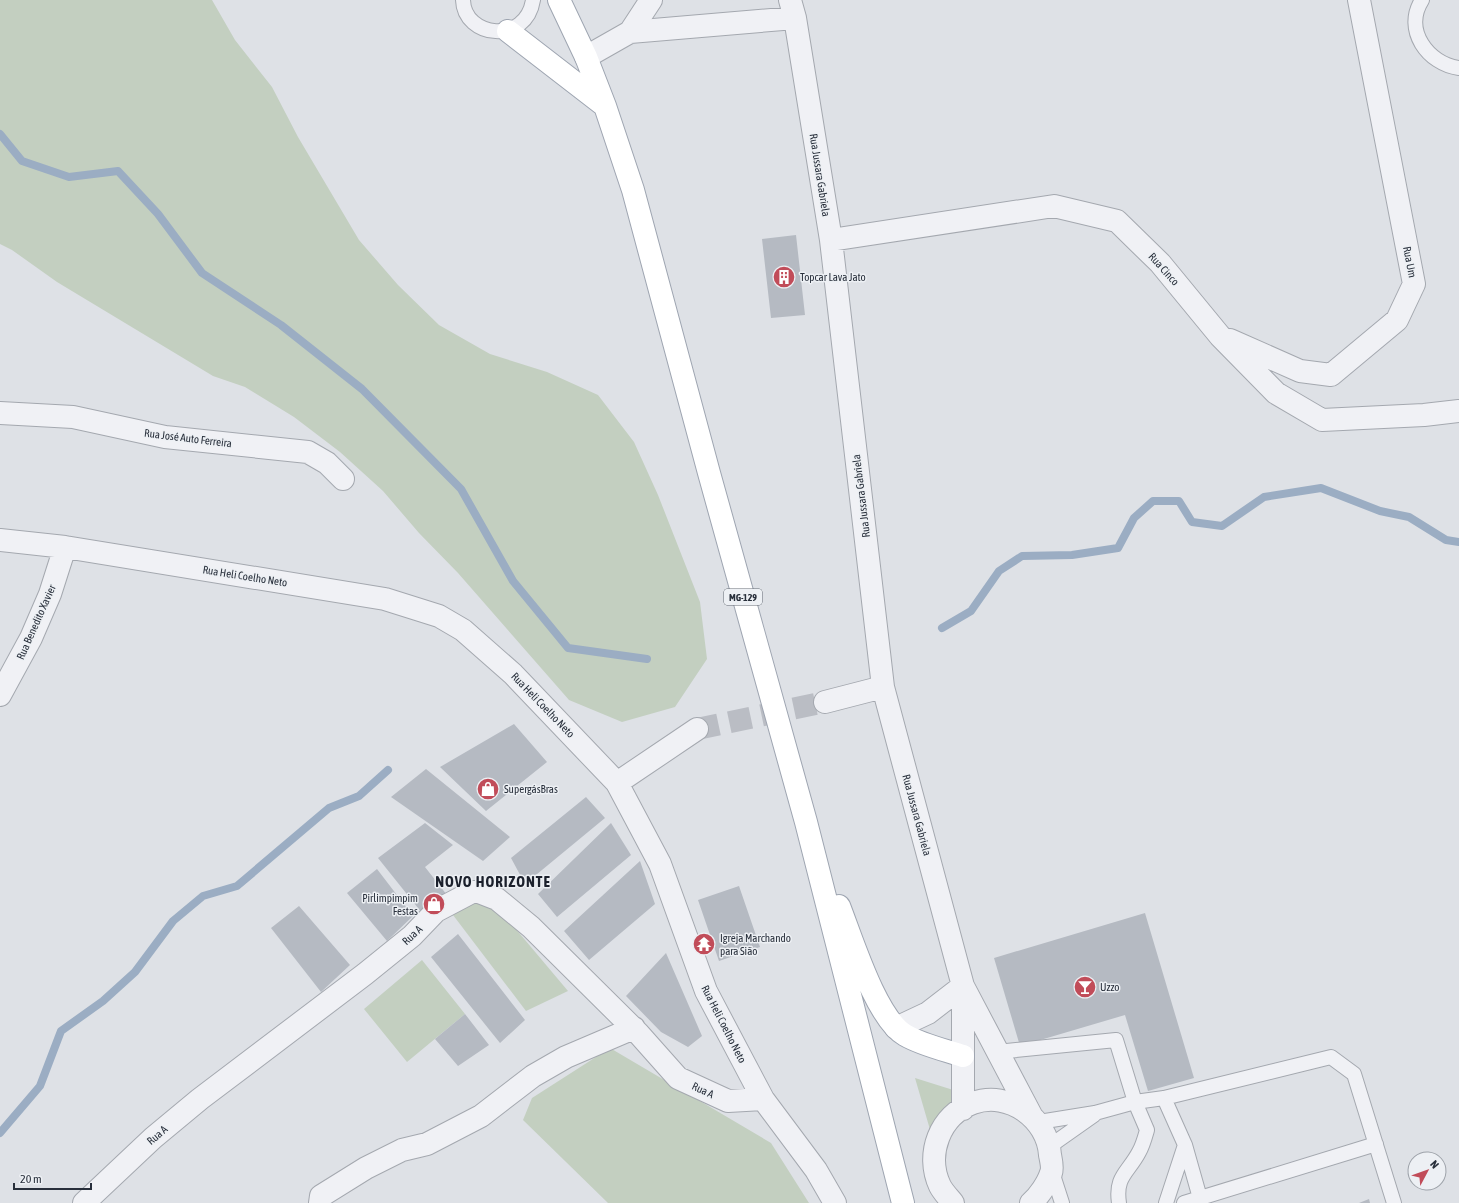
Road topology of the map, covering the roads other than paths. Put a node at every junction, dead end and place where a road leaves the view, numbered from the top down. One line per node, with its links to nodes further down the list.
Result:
1 (463, 0): 8 (lane)
2 (532, 0): 8 (lane)
3 (559, 0): 10 (main road, MG-129)
4 (651, 0): 9 (street)
5 (1359, 0): 14 (street, Rua Um)
6 (1422, 0): 11 (lane)
7 (792, 9): 9 (street); 13 (street, Rua Jussara Gabriela)
8 (508, 31): 12 (main road)
9 (630, 32): 10 (street)
10 (586, 57): 12 (main road, MG-129)
11 (1459, 68)
12 (605, 106): 25 (main road, MG-129)
13 (831, 240): 14 (street, Rua Cinco); 20 (street, Rua Jussara Gabriela)
14 (1220, 336): 15 (street, Rua Cinco)
15 (1459, 411)
16 (0, 413): 17 (street, Rua José Auto Ferreira)
17 (343, 479)
18 (0, 540): 19 (street, Rua Heli Coelho Neto)
19 (65, 548): 21 (street, Rua Benedito Xavier); 24 (street, Rua Heli Coelho Neto)
20 (883, 687): 22 (street); 26 (street, Rua Jussara Gabriela)
21 (0, 694)
22 (825, 702)
23 (697, 729): 24 (street)
24 (617, 783): 32 (street, Rua Heli Coelho Neto)
25 (806, 822): 28 (main road); 41 (main road, MG-129)
26 (963, 986): 28 (street); 29 (street, Rua Jussara Gabriela); 30 (street, Rua Jussara Gabriela)
27 (634, 1028): 32 (street, Rua A); 43 (street, Rua A); 44 (street)
28 (896, 1028): 30 (main road)
29 (997, 1052): 33 (lane); 36 (street, Rua Jussara Gabriela)
30 (963, 1056): 34 (street, Rua Jussara Gabriela)
31 (1164, 1098): 33 (lane); 37 (lane); 38 (lane)
32 (763, 1099): 45 (street, Rua Heli Coelho Neto)
33 (1135, 1102): 35 (lane); 49 (lane)
34 (963, 1109): 36 (street); 46 (street)
35 (1096, 1113): 36 (lane); 39 (lane)
36 (1035, 1119): 39 (street, Rua Jussara Gabriela)
37 (1185, 1144): 42 (lane); 50 (lane)
38 (1376, 1144): 42 (lane); 52 (lane)
39 (1050, 1146): 40 (street)
40 (1052, 1172): 47 (street); 48 (lane)
41 (903, 1198)
42 (1200, 1198): 51 (lane)
43 (84, 1203)
44 (320, 1203)
45 (835, 1203)
46 (953, 1203)
47 (1031, 1203)
48 (1062, 1203)
49 (1119, 1203)
50 (1166, 1203)
51 (1184, 1203)
52 (1394, 1203)

